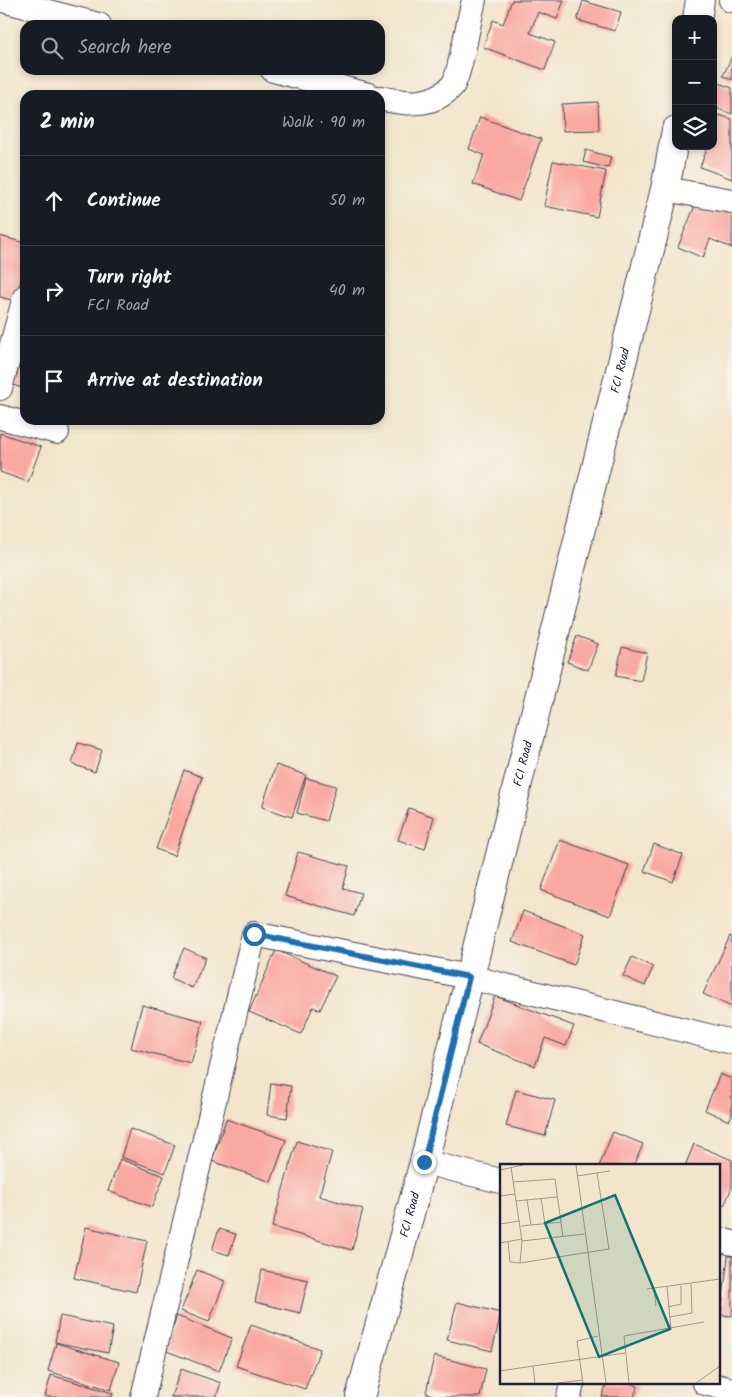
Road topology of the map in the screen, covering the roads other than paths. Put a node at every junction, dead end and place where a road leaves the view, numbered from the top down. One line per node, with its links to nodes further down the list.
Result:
1 (2, 0): 5 (street)
2 (474, 0): 8 (street)
3 (700, 0): 4 (street)
4 (698, 15)
5 (80, 20)
6 (292, 75): 7 (street)
7 (350, 90)
8 (385, 99)
9 (672, 150): 10 (street, FCI Road)
10 (664, 189): 11 (street); 18 (street, FCI Road)
11 (732, 201)
12 (20, 315): 13 (street)
13 (0, 388)
14 (0, 417): 15 (street)
15 (20, 422)
16 (30, 425): 17 (street)
17 (57, 432)
18 (469, 977): 19 (street); 20 (street, FCI Road); 25 (street)
19 (732, 1042)
20 (424, 1162): 21 (street); 26 (street, FCI Road)
21 (500, 1181)
22 (572, 1384): 27 (street)
23 (709, 1384): 24 (street)
24 (732, 1390)
25 (143, 1397)
26 (360, 1397)
27 (569, 1397)

